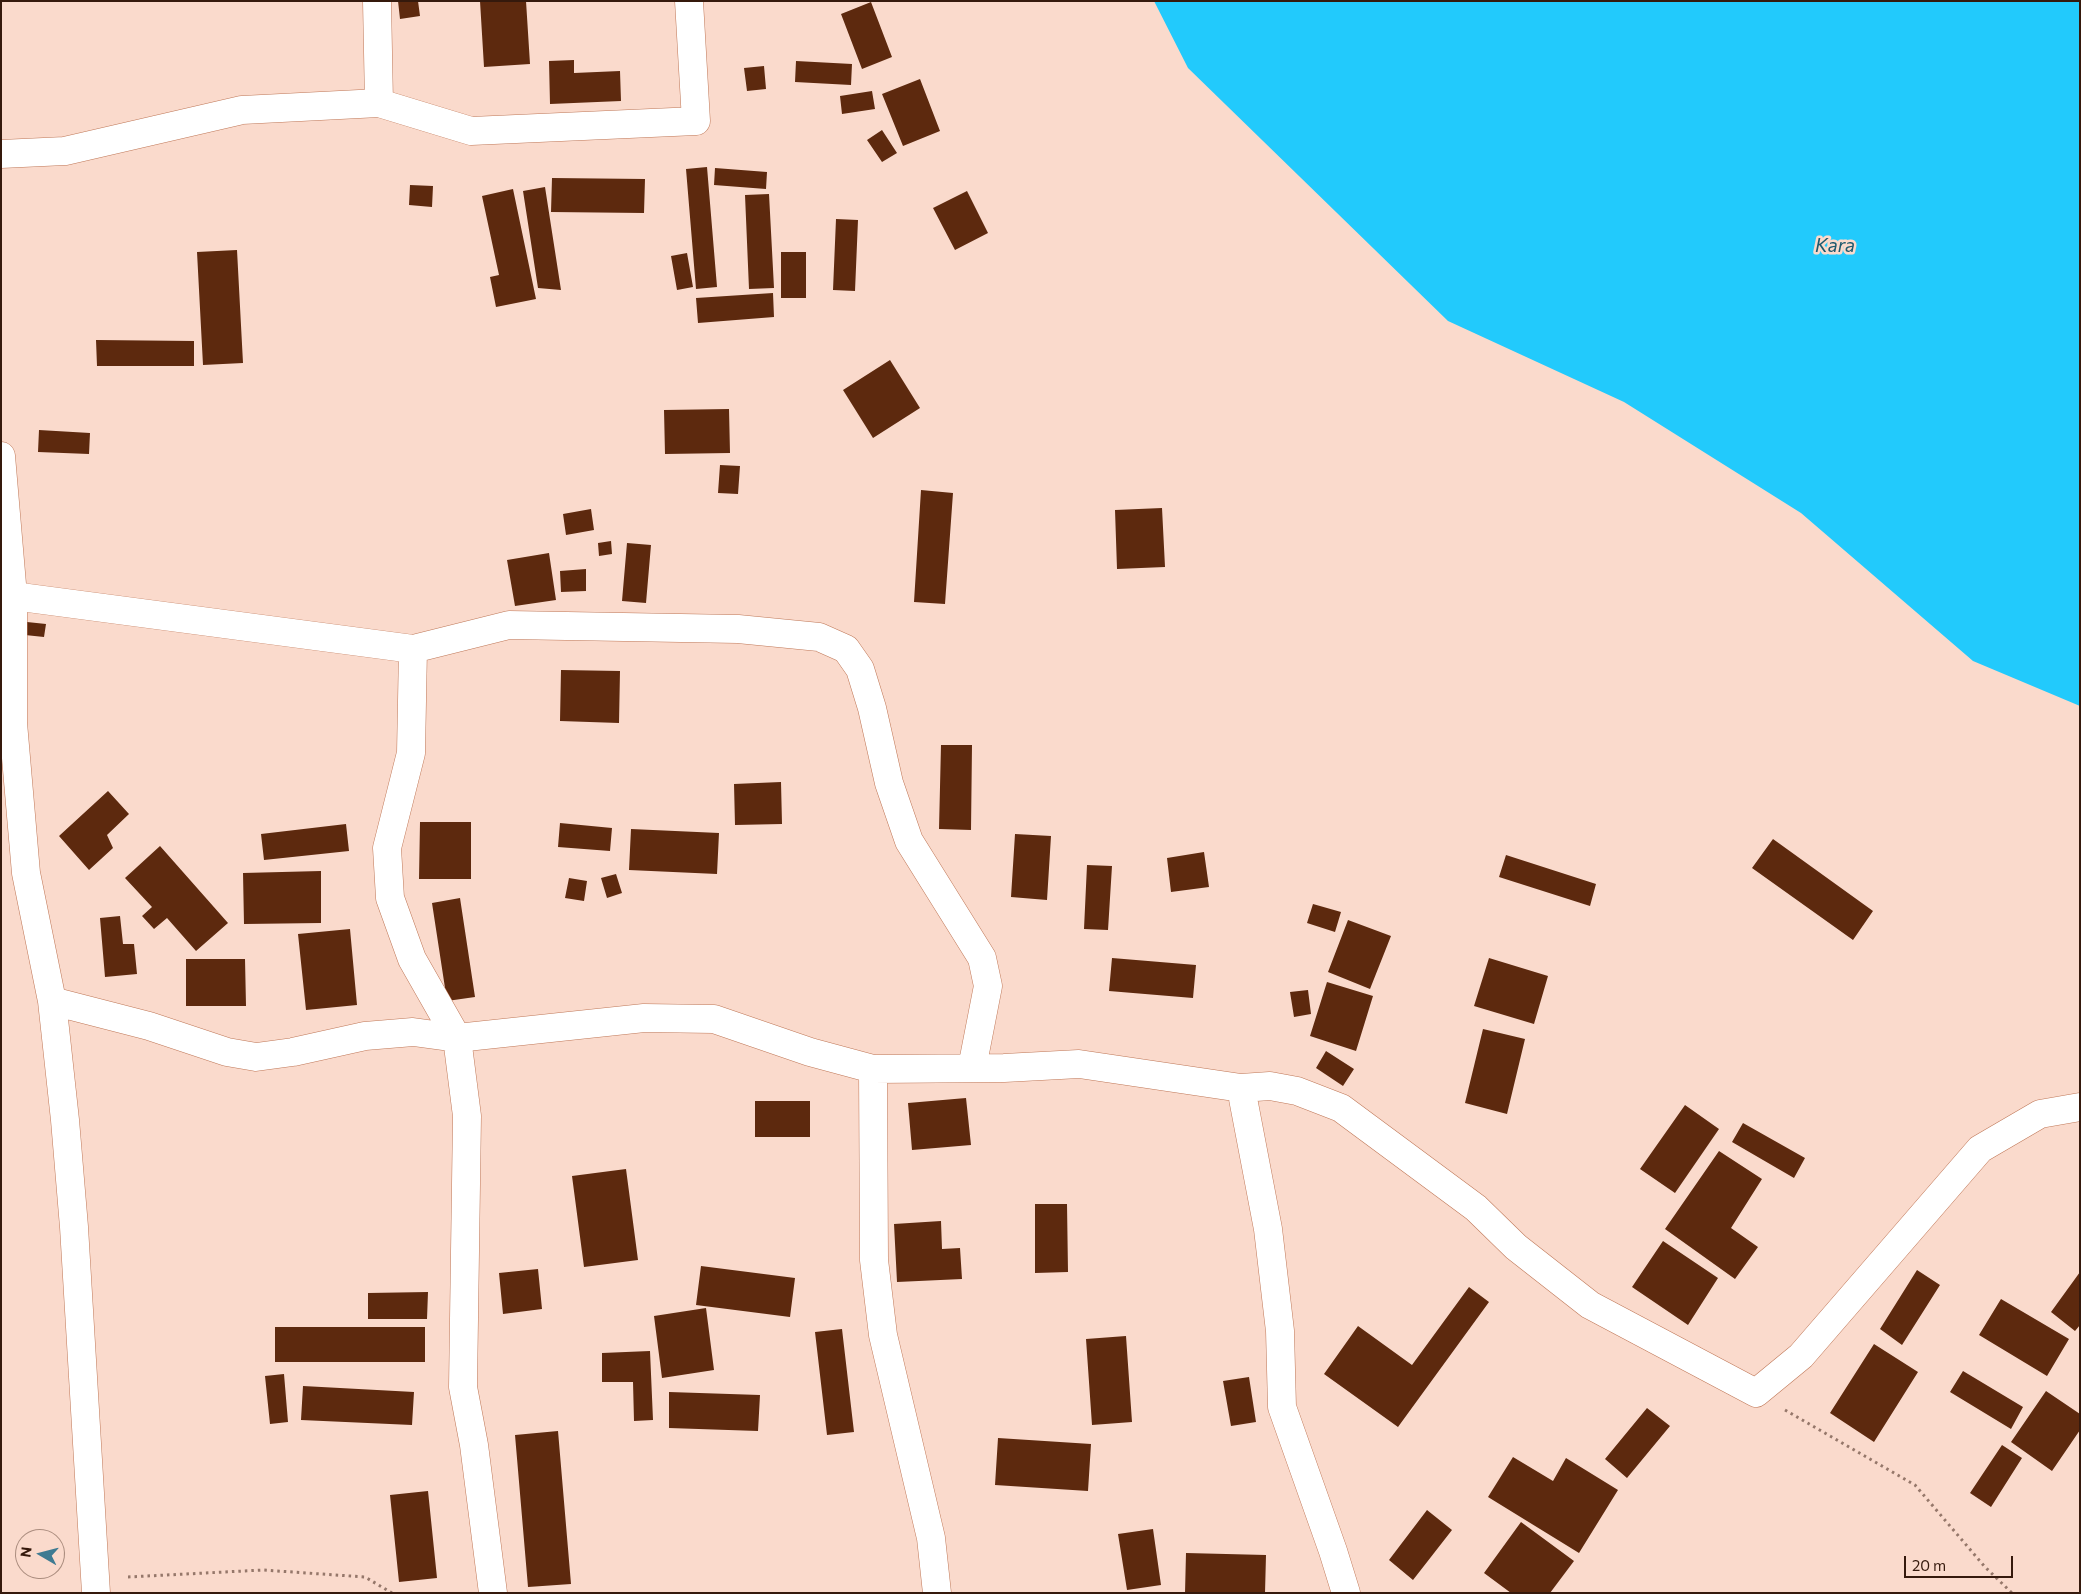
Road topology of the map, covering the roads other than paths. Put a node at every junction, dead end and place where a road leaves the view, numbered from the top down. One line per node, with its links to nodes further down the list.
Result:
1 (377, 1): 3 (street)
2 (689, 1): 3 (street)
3 (379, 103): 4 (street)
4 (1, 154)
5 (1, 456): 6 (street)
6 (13, 596): 7 (street); 8 (street)
7 (413, 649): 9 (street); 11 (street)
8 (52, 1001): 9 (street); 14 (street)
9 (457, 1038): 10 (street); 15 (street)
10 (874, 1068): 11 (street); 16 (street)
11 (972, 1068): 12 (street)
12 (1240, 1088): 13 (street); 17 (street)
13 (2080, 1107)
14 (95, 1586)
15 (493, 1593)
16 (938, 1593)
17 (1346, 1593)

